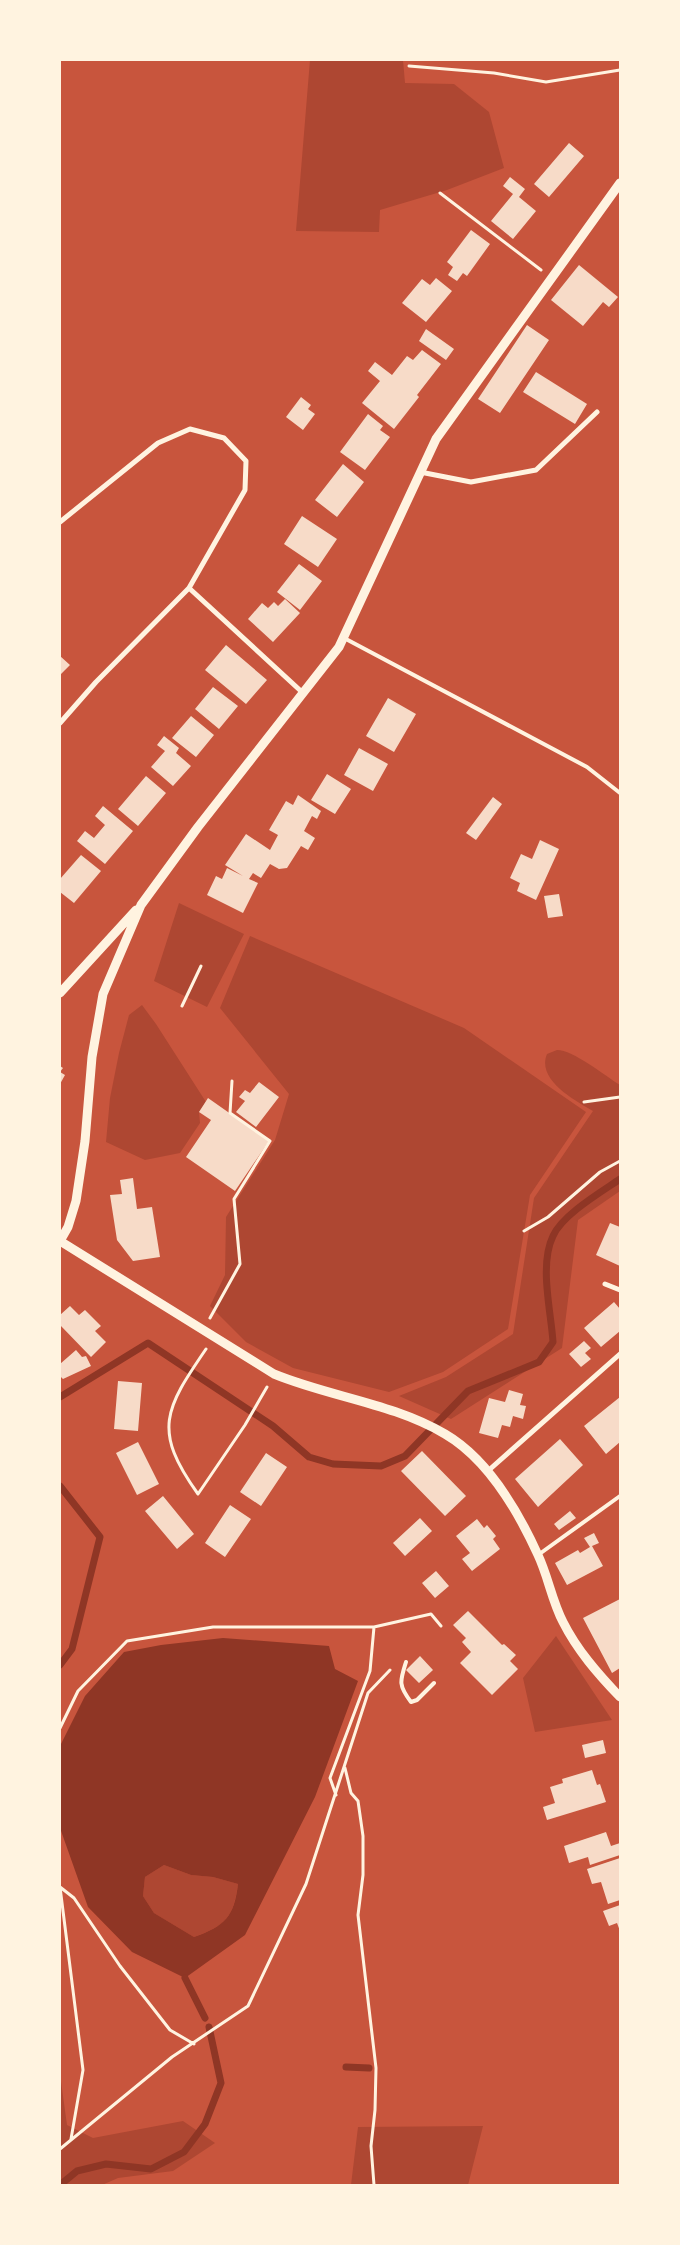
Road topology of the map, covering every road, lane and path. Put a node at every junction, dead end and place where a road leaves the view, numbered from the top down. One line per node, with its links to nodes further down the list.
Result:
1 (408, 66): 2 (path)
2 (620, 70)
3 (620, 182): 7 (street)
4 (440, 192): 5 (path)
5 (536, 266)
6 (597, 412): 7 (street)
7 (420, 472): 10 (street)
8 (60, 522): 9 (street)
9 (189, 588): 11 (street); 12 (street)
10 (342, 637): 11 (street); 13 (lane)
11 (303, 693): 14 (street)
12 (60, 723)
13 (620, 793)
14 (141, 905): 16 (street); 23 (street)
15 (201, 966): 17 (path)
16 (60, 992)
17 (182, 1006)
18 (232, 1081): 26 (path)
19 (620, 1097): 20 (path)
20 (584, 1102)
21 (620, 1161): 22 (path)
22 (524, 1231)
23 (60, 1241): 26 (street)
24 (605, 1284): 25 (street)
25 (620, 1290)
26 (204, 1330): 29 (street)
27 (620, 1354): 32 (street)
28 (199, 1360): 31 (path)
29 (274, 1374): 31 (path); 32 (street)
30 (260, 1399): 31 (path)
31 (252, 1412)
32 (489, 1470): 34 (street)
33 (620, 1496): 34 (lane)
34 (538, 1555): 39 (street)
35 (442, 1626): 36 (path)
36 (374, 1627): 40 (path); 42 (path)
37 (406, 1662): 38 (lane); 41 (path)
38 (434, 1683)
39 (620, 1697)
40 (60, 1728)
41 (345, 1768): 42 (path); 47 (path)
42 (336, 1796): 44 (path)
43 (60, 1887): 44 (path); 45 (path)
44 (194, 2044): 45 (path)
45 (71, 2140): 46 (path)
46 (60, 2149)
47 (374, 2185)

